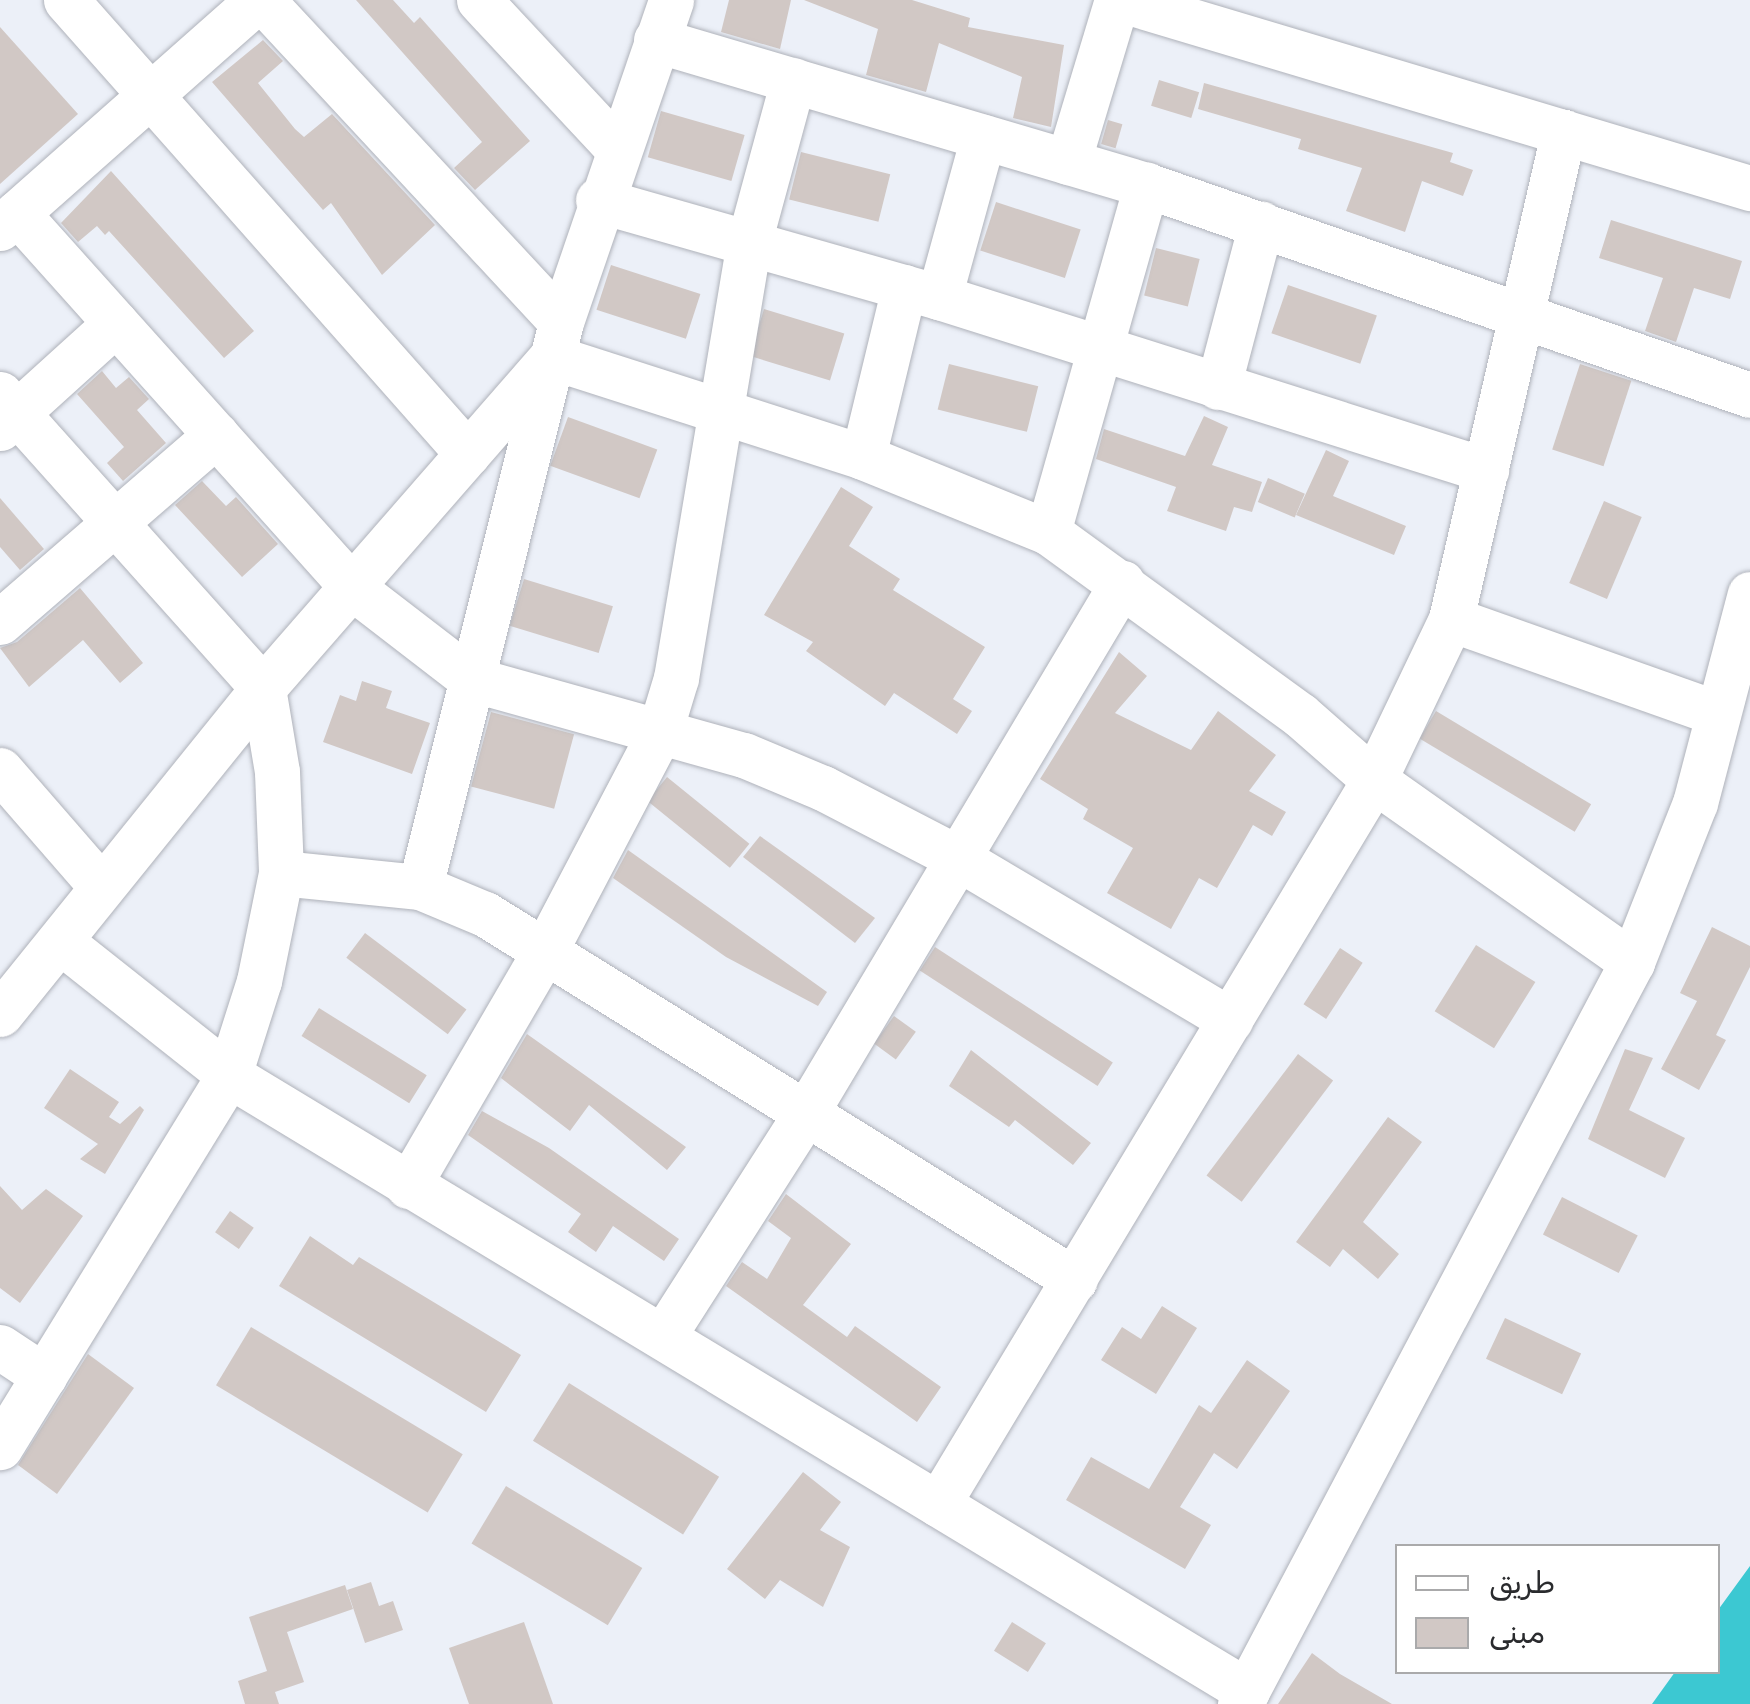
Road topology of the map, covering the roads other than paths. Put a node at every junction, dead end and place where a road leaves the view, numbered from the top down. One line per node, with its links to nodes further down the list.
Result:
1 (66, 0): 7 (street)
2 (260, 0): 7 (street); 21 (street)
3 (480, 0): 10 (street)
4 (1120, 0): 8 (street); 11 (street)
5 (663, 20): 6 (street); 10 (street)
6 (793, 80): 9 (street); 17 (street)
7 (151, 95): 15 (street); 28 (street)
8 (1563, 132): 13 (street); 19 (street)
9 (983, 137): 11 (street); 18 (street)
10 (615, 146): 14 (street)
11 (1068, 162): 12 (street)
12 (1146, 186): 16 (street); 22 (street)
13 (1750, 188)
14 (598, 200): 17 (street); 21 (street)
15 (9, 221): 20 (street)
16 (1261, 224): 19 (street); 23 (street)
17 (748, 246): 18 (street); 26 (street)
18 (921, 292): 22 (street); 29 (street)
19 (1518, 312): 24 (street); 30 (street)
20 (116, 323): 25 (street); 27 (street)
21 (556, 339): 26 (street); 28 (street); 38 (street)
22 (1102, 352): 23 (street); 32 (street)
23 (1218, 387): 30 (street)
24 (1750, 395)
25 (6, 412): 31 (street)
26 (722, 415): 29 (street); 41 (street)
27 (216, 435): 31 (street); 34 (street)
28 (468, 454): 34 (street)
29 (862, 457): 32 (street)
30 (1486, 470): 36 (street)
31 (115, 523): 37 (street); 39 (street)
32 (1048, 532): 33 (street)
33 (1122, 584): 43 (street); 44 (street)
34 (353, 588): 38 (street); 39 (street)
35 (1750, 594): 40 (street)
36 (1451, 619): 40 (street); 43 (street)
37 (0, 622)
38 (472, 679): 41 (street); 47 (street)
39 (262, 688): 45 (street); 46 (street)
40 (1717, 713): 50 (street)
41 (659, 734): 44 (street); 49 (street)
42 (0, 770): 46 (street)
43 (1374, 780): 50 (street); 52 (street)
44 (956, 857): 52 (street); 54 (street)
45 (281, 872): 47 (street); 53 (street)
46 (101, 886): 48 (street)
47 (420, 887): 49 (street)
48 (60, 941): 51 (street); 53 (street)
49 (546, 949): 54 (street); 55 (street)
50 (1632, 962): 62 (street)
51 (0, 1014)
52 (1230, 1020): 56 (street)
53 (228, 1075): 55 (street); 59 (street)
54 (804, 1116): 56 (street); 57 (street)
55 (408, 1186): 57 (street)
56 (1076, 1280): 61 (street)
57 (664, 1335): 61 (street)
58 (0, 1347): 59 (street)
59 (44, 1376): 60 (street)
60 (0, 1447)
61 (938, 1504): 62 (street)
62 (1243, 1698)

